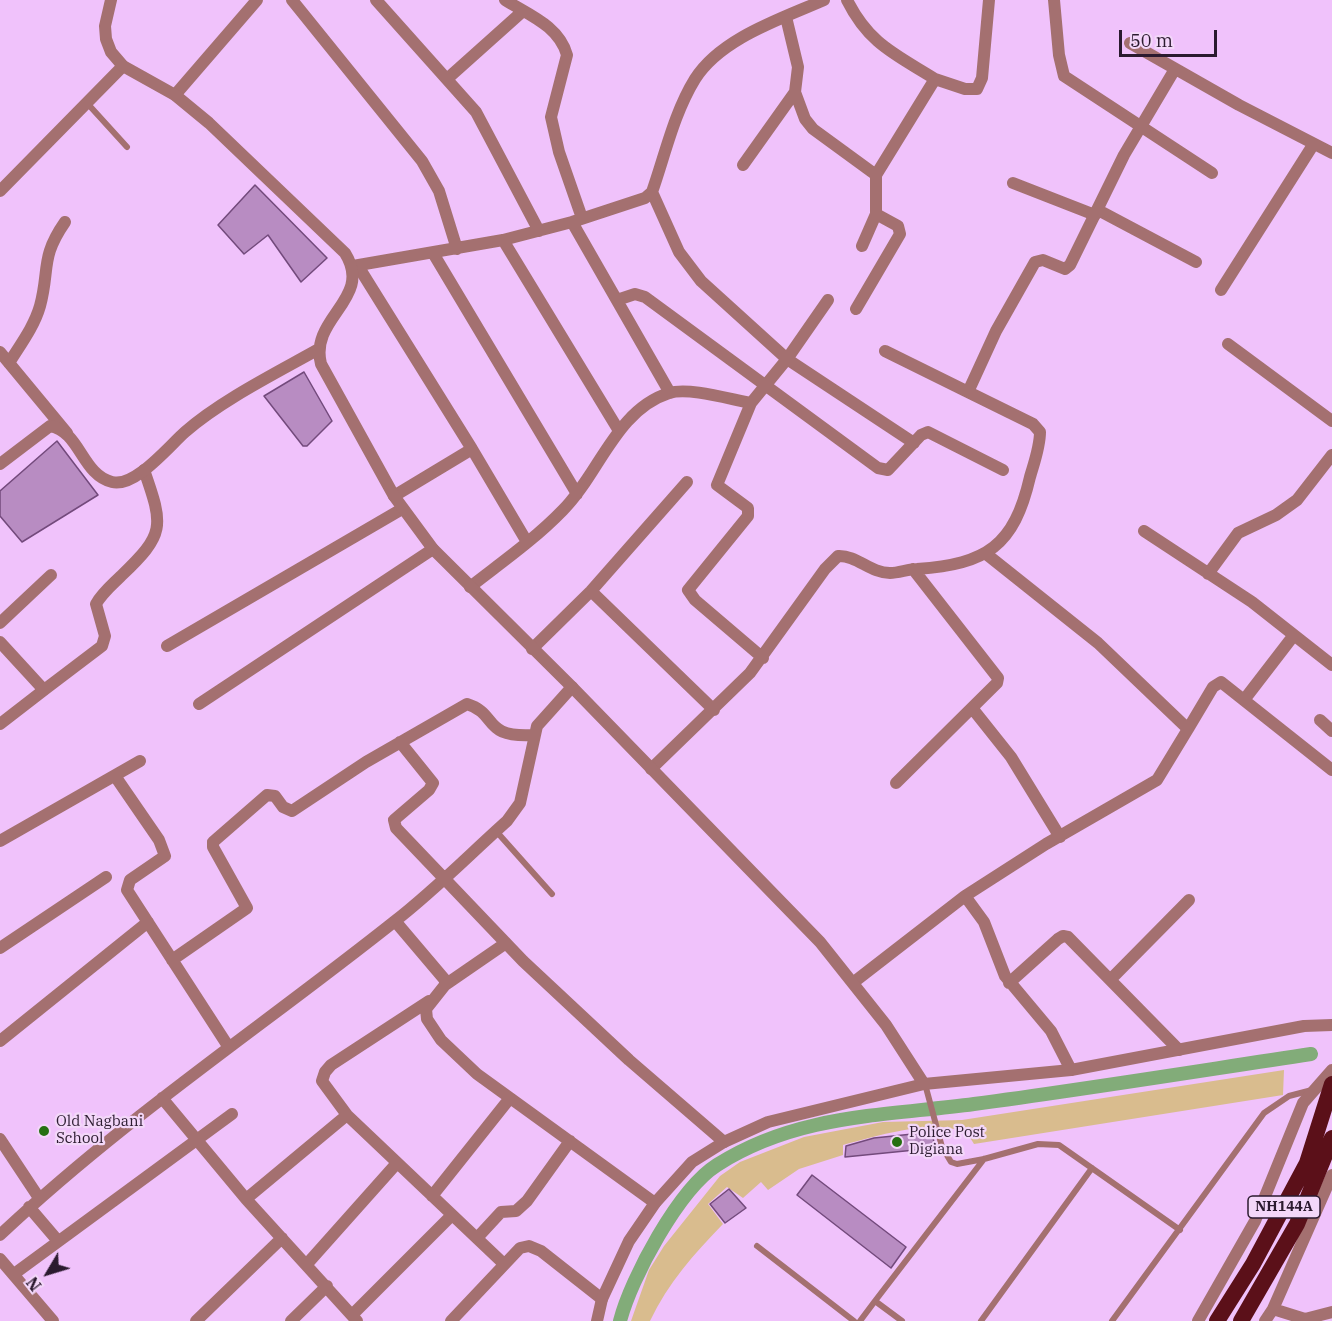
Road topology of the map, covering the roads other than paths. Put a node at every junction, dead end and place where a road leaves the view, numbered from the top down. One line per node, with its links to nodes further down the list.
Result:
1 (111, 0): 13 (street)
2 (257, 0): 18 (street)
3 (376, 0): 15 (street)
4 (505, 0): 10 (street)
5 (824, 0): 11 (street)
6 (847, 0): 16 (street)
7 (989, 0): 16 (street)
8 (1054, 0): 20 (street)
9 (299, 2): 37 (street)
10 (523, 11): 15 (street); 32 (street)
11 (786, 17): 17 (street); 29 (street)
12 (1130, 43): 14 (street)
13 (123, 66): 18 (street); 19 (street)
14 (1175, 69): 20 (street); 21 (street)
15 (447, 79): 34 (street)
16 (935, 79): 26 (street)
17 (795, 92): 24 (street); 26 (street)
18 (175, 95): 40 (street)
19 (87, 102): 22 (lane); 28 (street)
20 (1140, 127): 25 (street); 30 (street)
21 (1313, 145): 23 (street); 41 (street)
22 (127, 147)
23 (1332, 153)
24 (743, 165)
25 (1212, 173)
26 (876, 175): 31 (street)
27 (1013, 183): 30 (street)
28 (0, 191)
29 (652, 192): 32 (street); 49 (street)
30 (1097, 213): 39 (street); 52 (street)
31 (876, 214): 36 (street); 44 (street)
32 (577, 220): 34 (street); 42 (street)
33 (65, 222): 50 (street)
34 (539, 231): 35 (street)
35 (503, 240): 37 (street); 56 (street)
36 (862, 246)
37 (457, 249): 38 (street)
38 (433, 253): 40 (street); 65 (street)
39 (1196, 262)
40 (356, 266): 46 (street); 59 (street)
41 (1221, 290)
42 (617, 300): 51 (street); 53 (street)
43 (828, 300): 49 (street)
44 (856, 309)
45 (1228, 344): 55 (street)
46 (317, 350): 62 (street); 66 (street)
47 (885, 351): 52 (street)
48 (0, 352): 50 (street)
49 (787, 359): 51 (street); 58 (street)
50 (9, 363): 57 (street)
51 (765, 386): 54 (street); 58 (street)
52 (968, 392): 71 (street)
53 (670, 393): 54 (street); 56 (street)
54 (751, 403): 82 (street)
55 (1332, 421)
56 (619, 431): 65 (street)
57 (68, 434): 61 (street); 62 (street)
58 (914, 443): 63 (street)
59 (472, 448): 66 (street); 69 (street)
60 (1332, 455): 73 (street)
61 (0, 464)
62 (144, 470): 85 (street)
63 (1004, 470)
64 (687, 482): 76 (street)
65 (577, 494): 69 (street)
66 (394, 496): 67 (street)
67 (402, 509): 70 (street); 80 (street)
68 (1144, 531): 73 (street)
69 (527, 542): 75 (street)
70 (433, 549): 75 (street); 87 (street)
71 (985, 553): 72 (street); 92 (street)
72 (913, 569): 82 (street); 88 (street)
73 (1208, 574): 78 (street)
74 (51, 575): 77 (street)
75 (470, 586): 81 (street)
76 (591, 591): 81 (street); 89 (street)
77 (0, 623)
78 (1294, 635): 83 (street); 86 (street)
79 (0, 642): 85 (street)
80 (167, 646)
81 (532, 649): 84 (street)
82 (763, 658): 89 (street)
83 (1332, 665)
84 (572, 687): 94 (street); 97 (street)
85 (44, 690): 91 (street)
86 (1244, 700): 92 (street); 98 (street)
87 (199, 704)
88 (972, 708): 100 (street); 102 (street)
89 (714, 710): 97 (street)
90 (1320, 720): 93 (street)
91 (0, 724)
92 (1188, 729): 102 (street)
93 (1332, 731)
94 (534, 735): 95 (street); 101 (street)
95 (400, 742): 105 (street); 113 (street)
96 (140, 761): 99 (street)
97 (651, 769): 115 (street)
98 (1332, 770)
99 (115, 776): 103 (street); 110 (street)
100 (896, 783)
101 (496, 831): 105 (street); 106 (lane)
102 (1060, 837): 107 (street)
103 (0, 841)
104 (106, 877): 112 (street)
105 (445, 879): 109 (street); 111 (street)
106 (552, 894)
107 (965, 896): 115 (street); 116 (street)
108 (1189, 900): 114 (street)
109 (395, 921): 117 (street); 121 (street)
110 (148, 922): 113 (street); 120 (street)
111 (506, 943): 117 (street); 136 (street)
112 (0, 948)
113 (172, 960): 121 (street)
114 (1111, 979): 116 (street); 122 (street)
115 (854, 982): 125 (street)
116 (1009, 983): 123 (street)
117 (445, 985): 118 (street)
118 (430, 1000): 129 (street); 131 (street)
119 (1332, 1025): 122 (street)
120 (0, 1041)
121 (228, 1046): 128 (street)
122 (1179, 1050): 123 (street)
123 (1071, 1070): 125 (street)
124 (1332, 1070): 127 (street)
125 (924, 1084): 136 (street); 137 (lane)
126 (1332, 1084): 174 (highway, NH144A)
127 (1312, 1090): 147 (lane); 173 (street)
128 (162, 1098): 134 (street); 142 (street)
129 (510, 1098): 135 (street); 141 (street)
130 (232, 1114): 134 (street)
131 (347, 1114): 138 (street); 143 (street)
132 (1332, 1138): 175 (highway, NH144A)
133 (0, 1139): 142 (street)
134 (194, 1140): 143 (street); 151 (street)
135 (570, 1141): 144 (street); 150 (street)
136 (723, 1142): 144 (street)
137 (984, 1158): 139 (lane); 159 (lane)
138 (397, 1162): 141 (street); 154 (street)
139 (1092, 1168): 147 (lane); 171 (lane)
140 (1332, 1175): 160 (street)
141 (432, 1196): 146 (street)
142 (39, 1198): 145 (street)
143 (246, 1199): 149 (street)
144 (655, 1203): 158 (street)
145 (29, 1207): 148 (street); 151 (street)
146 (452, 1215): 150 (street); 162 (street)
147 (1180, 1230): 172 (lane)
148 (0, 1235)
149 (282, 1238): 154 (street); 164 (street)
150 (477, 1238): 155 (street)
151 (58, 1241): 156 (street)
152 (757, 1246): 168 (lane)
153 (0, 1259): 156 (street)
154 (307, 1264): 157 (street)
155 (504, 1264): 158 (street); 166 (street)
156 (14, 1274): 163 (street)
157 (327, 1286): 162 (street); 165 (street)
158 (602, 1299): 167 (street)
159 (875, 1301): 169 (lane); 170 (lane)
160 (1273, 1309): 161 (street); 176 (street)
161 (1332, 1312)
162 (355, 1318)
163 (53, 1321)
164 (196, 1321)
165 (291, 1321)
166 (451, 1321)
167 (597, 1321)
168 (854, 1321)
169 (860, 1321)
170 (902, 1321)
171 (981, 1321)
172 (1112, 1321)
173 (1198, 1321)
174 (1217, 1321)
175 (1241, 1321)
176 (1265, 1321)

